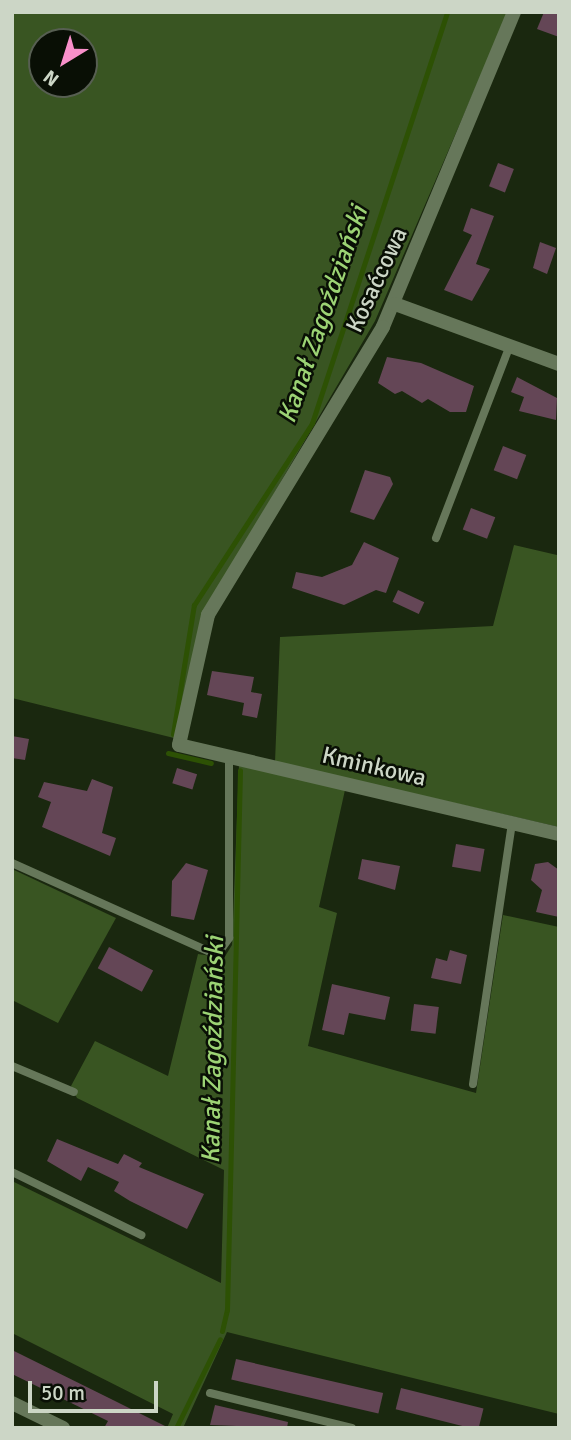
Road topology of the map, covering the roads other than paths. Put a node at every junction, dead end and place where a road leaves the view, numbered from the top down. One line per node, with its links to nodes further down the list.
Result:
1 (514, 12): 2 (street, Kosaćcowa)
2 (395, 304): 3 (street); 6 (street, Kosaćcowa)
3 (510, 345): 4 (street); 5 (lane)
4 (559, 364)
5 (436, 538)
6 (179, 745): 7 (street, Kminkowa)
7 (229, 757): 8 (street, Kminkowa); 10 (lane)
8 (512, 823): 9 (street, Kminkowa); 12 (lane)
9 (559, 834)
10 (12, 863)
11 (12, 1066): 13 (lane)
12 (472, 1084)
13 (74, 1092)
14 (12, 1172): 15 (lane)
15 (141, 1235)
16 (210, 1393): 19 (lane)
17 (12, 1403): 18 (street)
18 (63, 1428)
19 (352, 1428)

